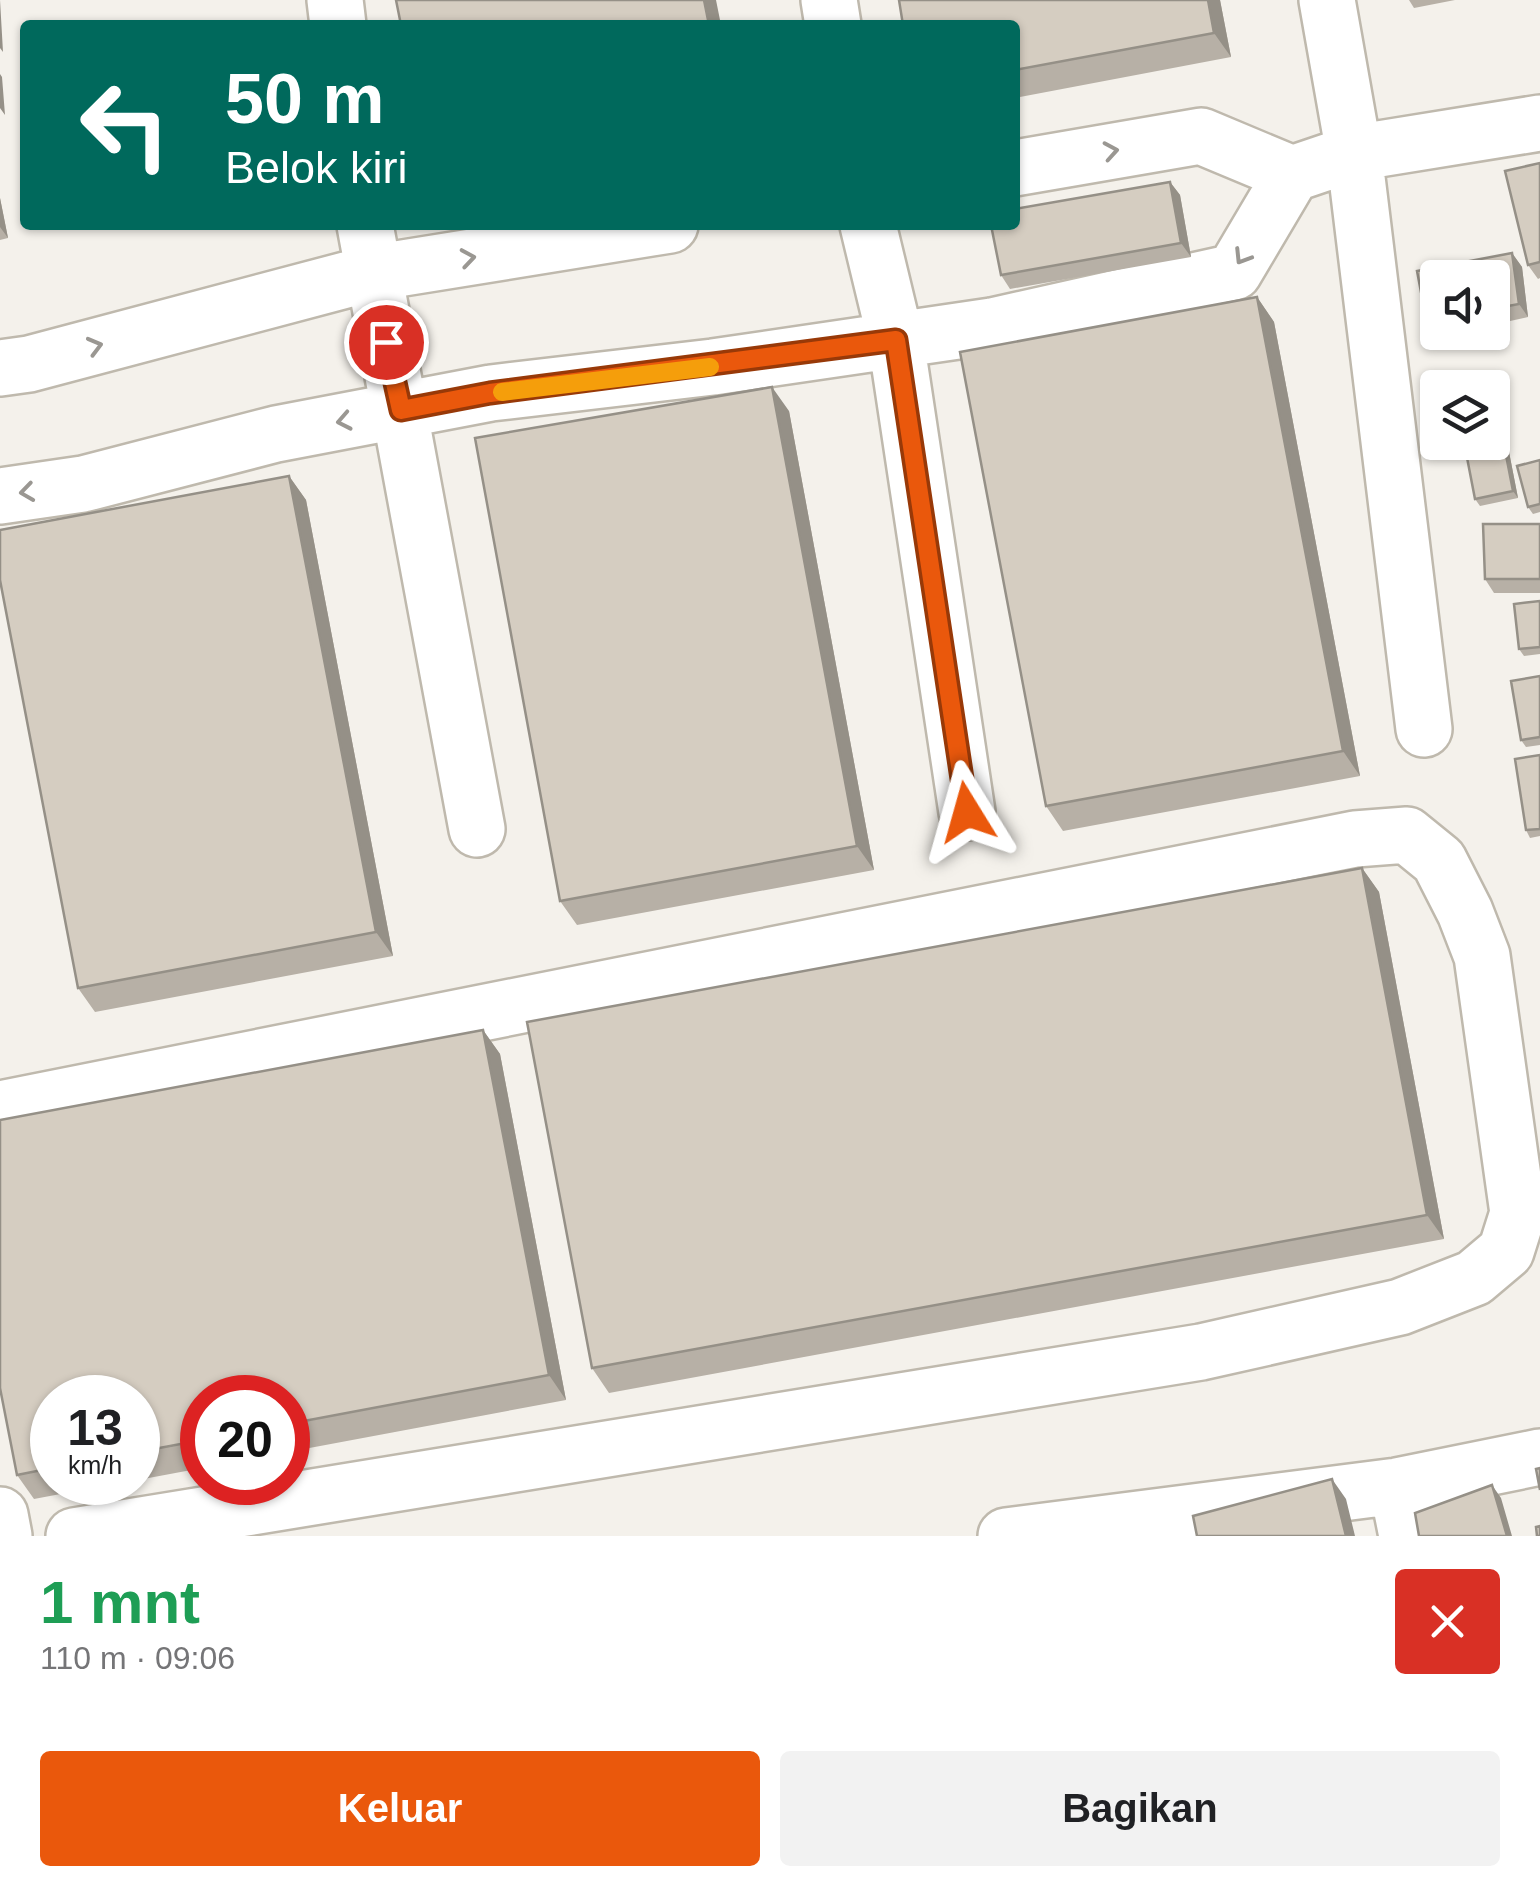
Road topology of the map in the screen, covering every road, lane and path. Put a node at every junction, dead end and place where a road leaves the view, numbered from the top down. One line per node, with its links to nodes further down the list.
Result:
1 (1327, 0): 3 (street)
2 (1540, 123): 3 (street)
3 (1354, 153): 5 (street); 13 (street)
4 (1020, 167): 5 (street, one-way to 5)
5 (1292, 174): 9 (street, one-way to 9)
6 (607, 230): 8 (street, one-way to 6)
7 (869, 230): 9 (street)
8 (368, 249): 10 (street, one-way to 8); 11 (street)
9 (896, 340): 11 (street); 14 (street)
10 (0, 368)
11 (401, 410): 12 (street, one-way to 12); 15 (street)
12 (0, 496)
13 (1424, 729)
14 (967, 812)
15 (478, 829)
16 (0, 1109): 21 (street)
17 (1540, 1458): 18 (street)
18 (1402, 1511): 22 (street)
19 (0, 1515): 20 (street)
20 (4, 1536)
21 (74, 1536)
22 (1006, 1536)

